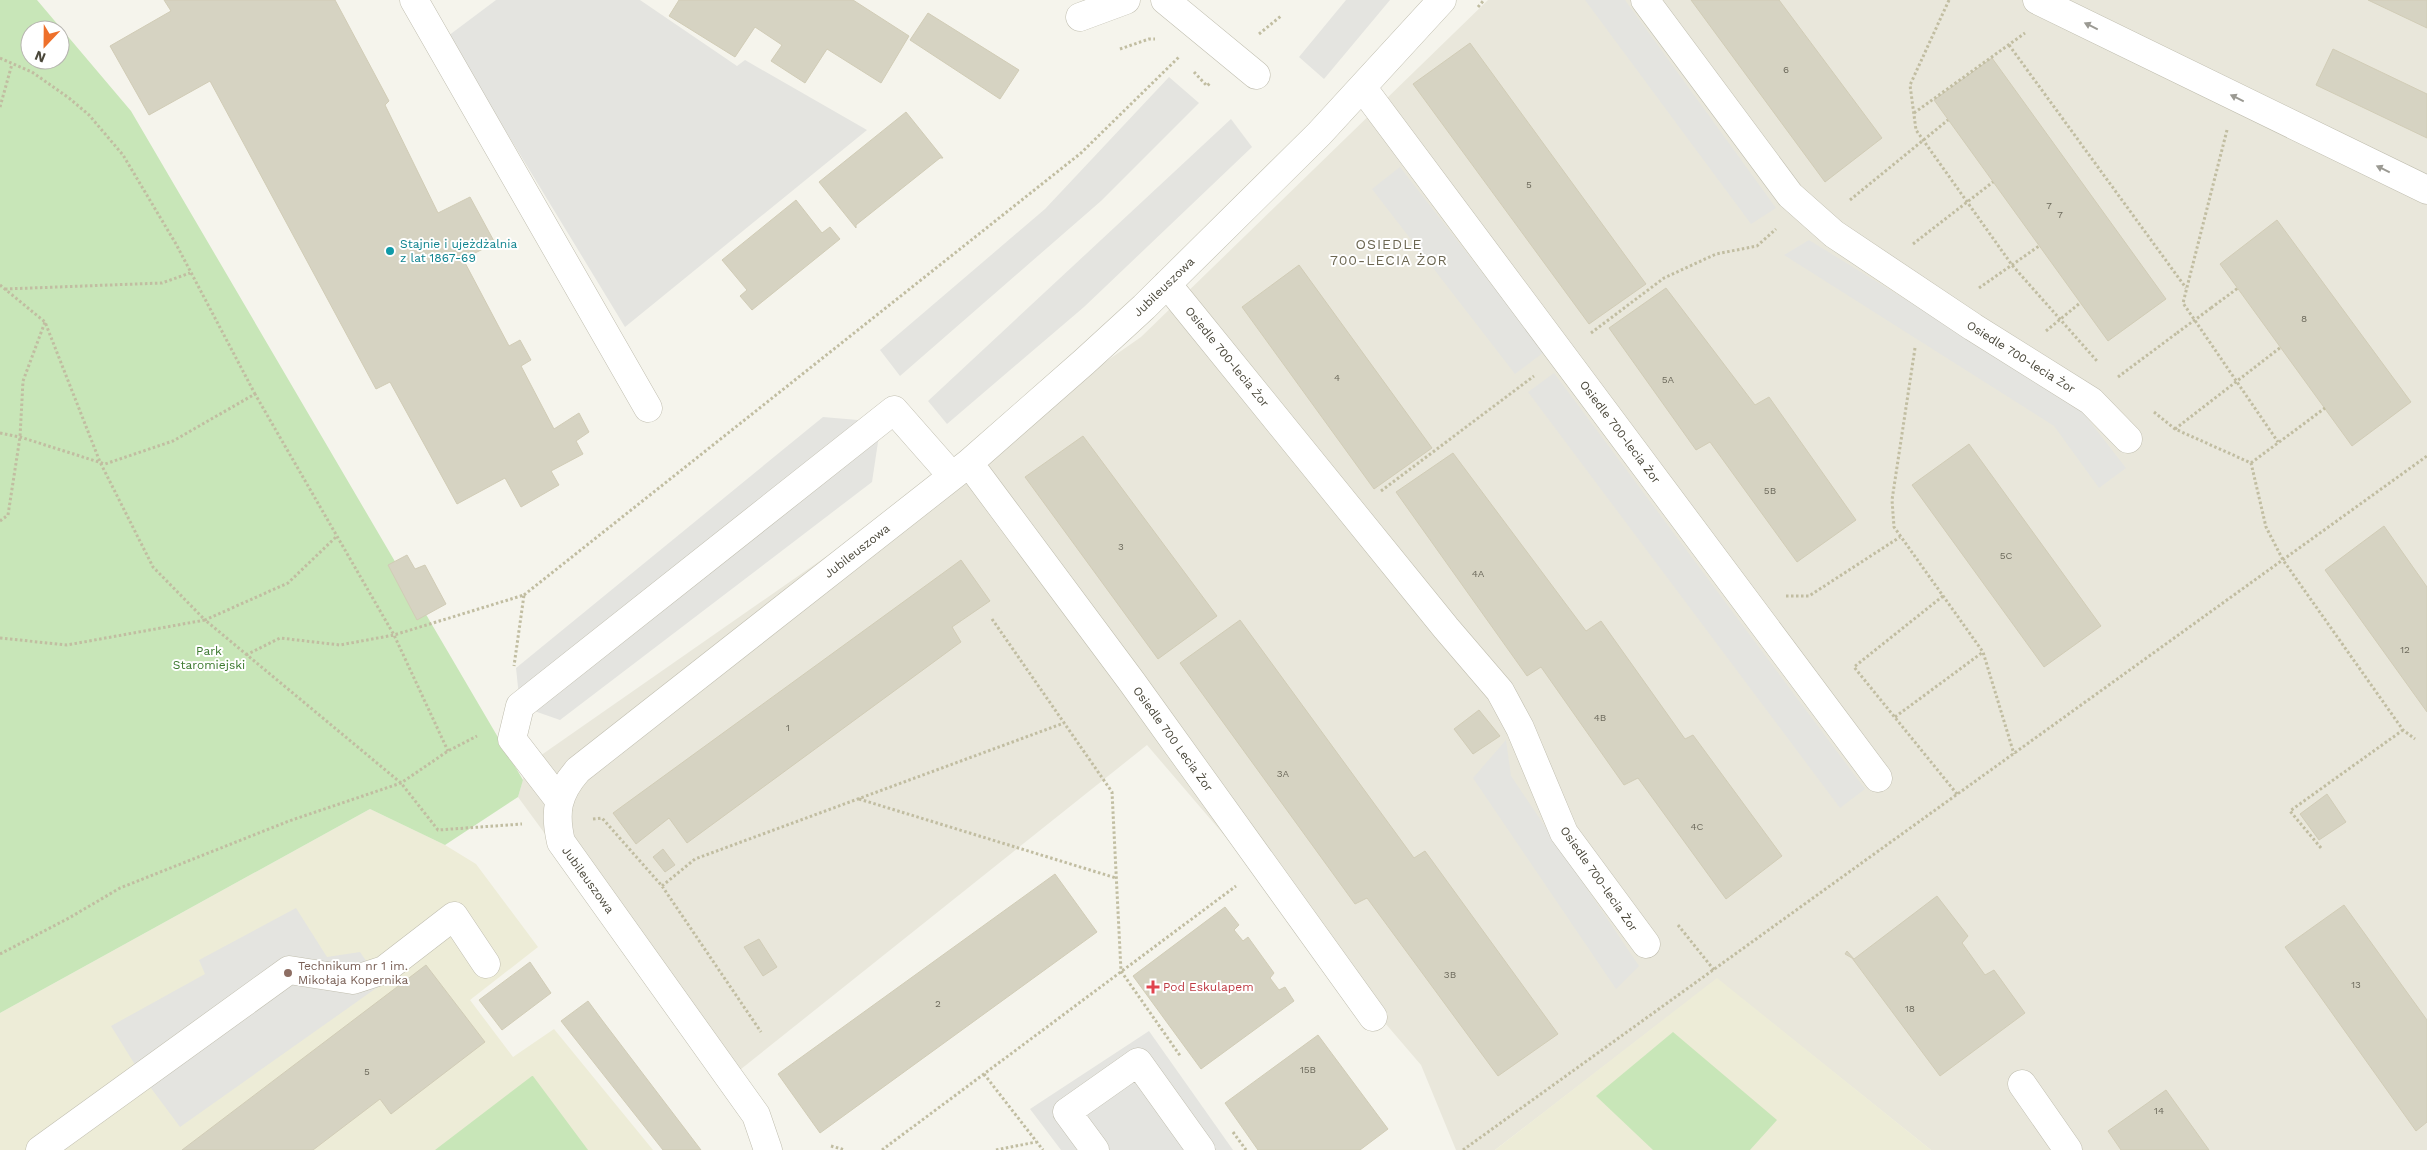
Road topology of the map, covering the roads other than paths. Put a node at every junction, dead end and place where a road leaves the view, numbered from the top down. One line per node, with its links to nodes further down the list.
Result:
1 (414, 0): 12 (street)
2 (1126, 0): 7 (street)
3 (1165, 0): 8 (street)
4 (1442, 0): 9 (street, Jubileuszowa)
5 (1645, 0): 13 (street, Osiedle 700-lecia Żor)
6 (2037, 0): 10 (street, one-way to 6)
7 (1080, 18)
8 (1256, 75)
9 (1362, 87): 11 (street, Jubileuszowa); 15 (street, Osiedle 700-lecia Żor)
10 (2427, 190)
11 (1167, 284): 14 (street, Jubileuszowa); 17 (street, Osiedle 700-lecia Żor)
12 (648, 408)
13 (2128, 440)
14 (960, 469): 16 (street, Jubileuszowa); 16 (street, Osiedle 700 Lecia Żor); 19 (street, Osiedle 700 Lecia Żor)
15 (1878, 778)
16 (558, 811): 22 (street, Jubileuszowa)
17 (1646, 944)
18 (486, 964): 21 (street)
19 (1373, 1017)
20 (2022, 1084): 25 (street)
21 (40, 1150)
22 (768, 1150)
23 (1095, 1150): 24 (street)
24 (1201, 1150)
25 (2068, 1150)

